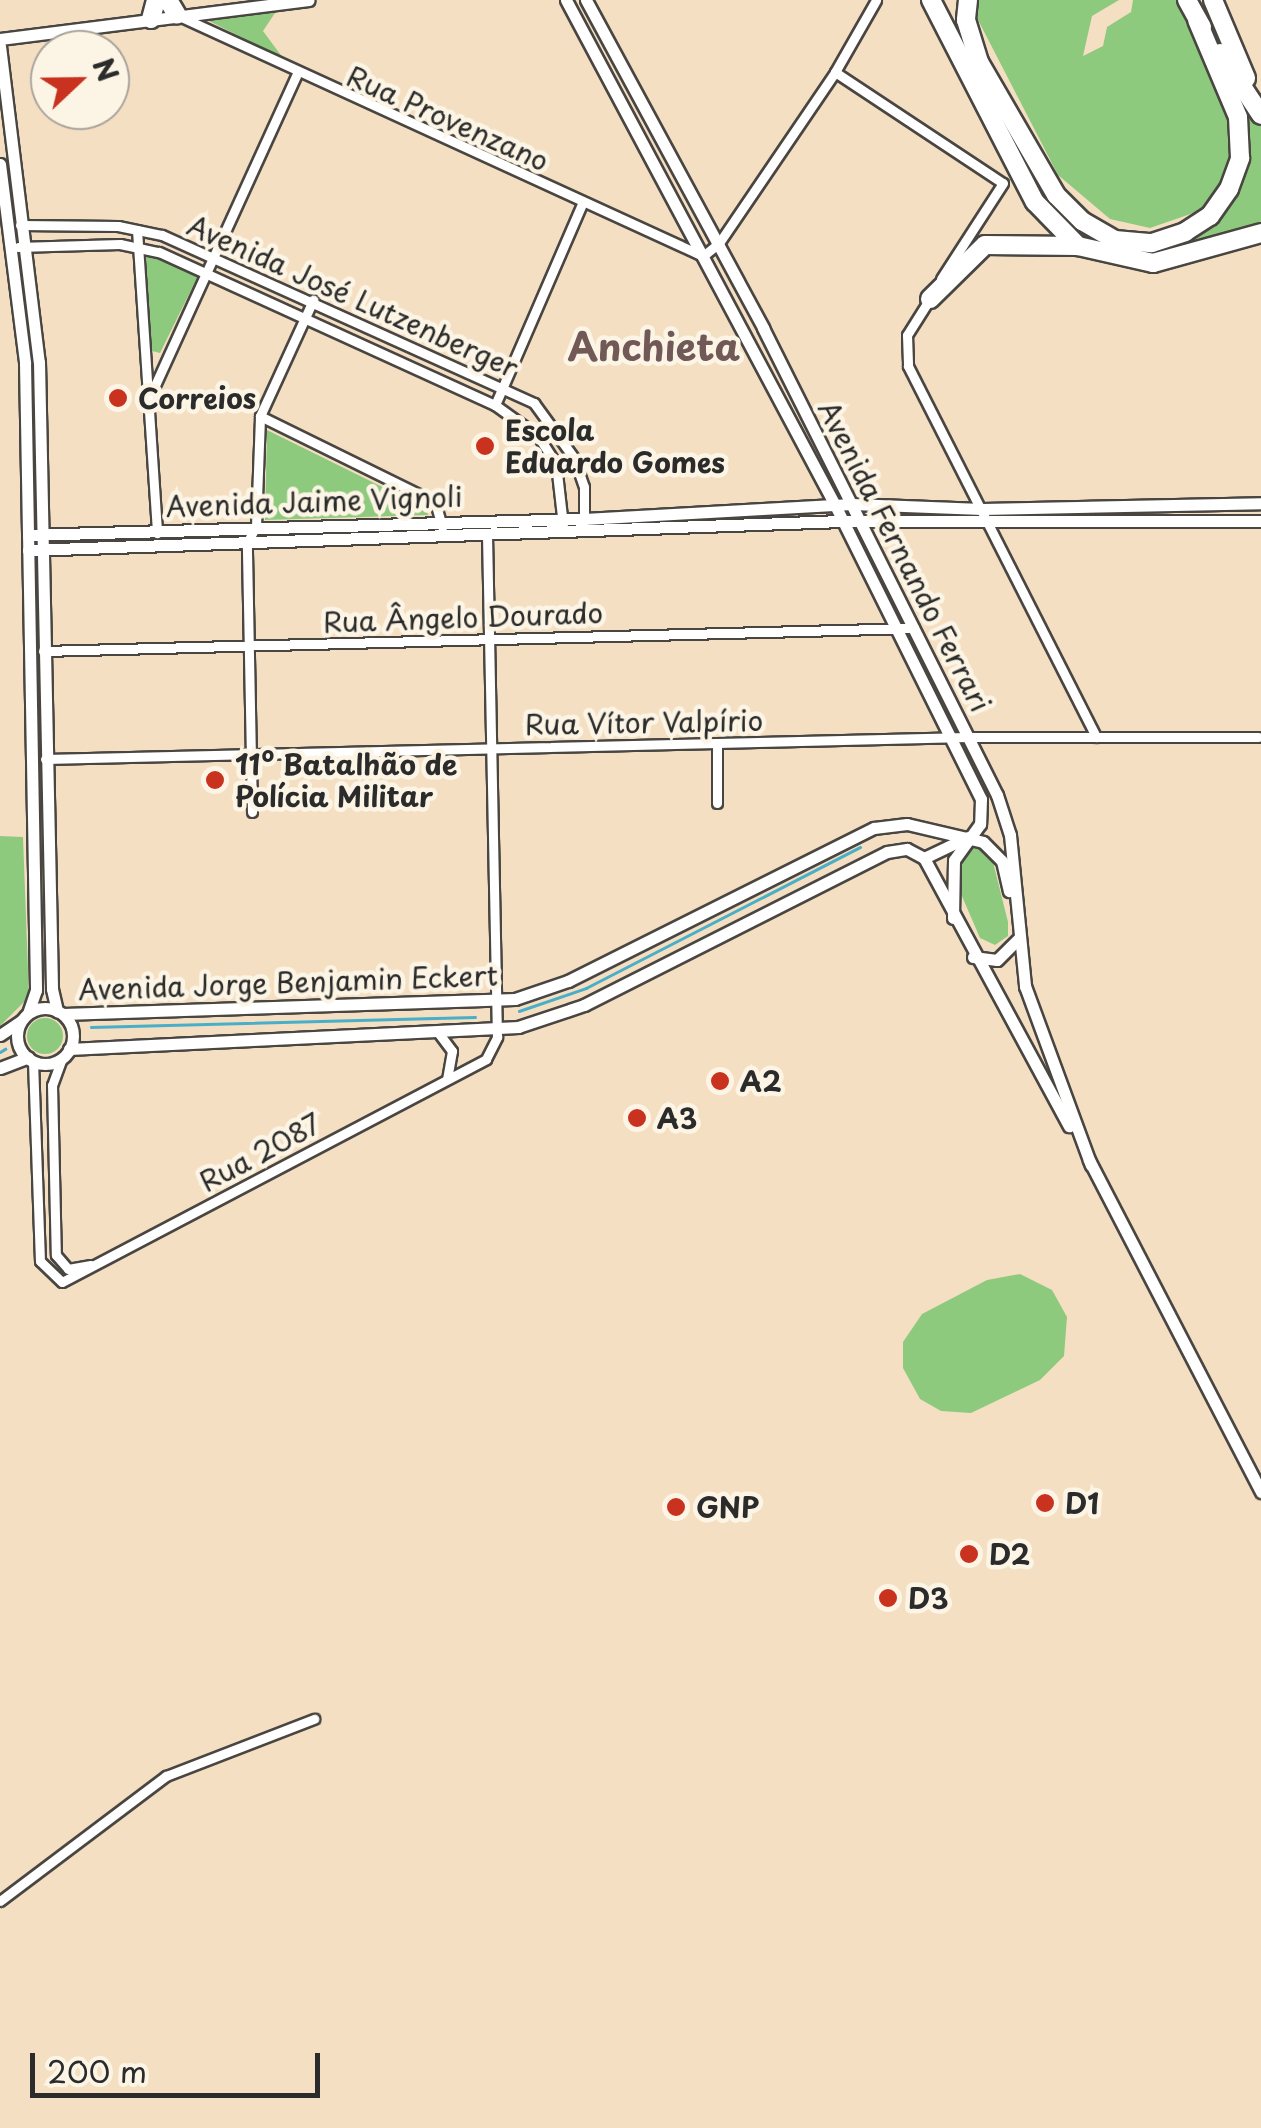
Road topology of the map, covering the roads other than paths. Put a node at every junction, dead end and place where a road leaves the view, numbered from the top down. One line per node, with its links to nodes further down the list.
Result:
1 (309, 0): 9 (street)
2 (566, 0): 29 (street, Avenida Fernando Ferrari)
3 (586, 0): 23 (street, Avenida Fernando Ferrari)
4 (876, 0): 13 (street)
5 (931, 0): 25 (highway)
6 (968, 0): 11 (highway)
7 (1186, 0): 11 (highway)
8 (1214, 0): 15 (highway)
9 (172, 8): 10 (street); 14 (street, Rua Provenzano)
10 (154, 9): 12 (street)
11 (1197, 20): 15 (highway)
12 (0, 42): 16 (street)
13 (835, 72): 23 (street); 31 (street)
14 (297, 74): 18 (street, Rua Provenzano); 28 (street)
15 (1261, 112)
16 (6, 136): 20 (street)
17 (0, 164): 19 (street)
18 (582, 204): 29 (street, Rua Provenzano); 36 (street)
19 (8, 225): 20 (street, Avenida José Lutzenberger); 27 (street)
20 (22, 226): 21 (street, Avenida José Lutzenberger); 26 (street)
21 (137, 230): 24 (street); 28 (street, Avenida José Lutzenberger)
22 (1261, 233): 25 (highway)
23 (718, 243): 29 (street); 34 (street, Avenida Fernando Ferrari)
24 (136, 246): 26 (street, Avenida José Lutzenberger); 30 (street, Avenida José Lutzenberger); 37 (street)
25 (1078, 246): 31 (highway)
26 (24, 247): 27 (street, Avenida José Lutzenberger); 40 (street)
27 (10, 248): 40 (street)
28 (214, 254): 30 (street); 32 (street, Avenida José Lutzenberger)
29 (703, 256): 35 (street, Avenida Fernando Ferrari)
30 (205, 272): 33 (street, Avenida José Lutzenberger); 37 (street)
31 (930, 298): 44 (street)
32 (314, 300): 33 (street); 36 (street, Avenida José Lutzenberger)
33 (306, 318): 38 (street, Avenida José Lutzenberger); 39 (street)
34 (763, 328): 35 (street); 42 (street, Avenida Fernando Ferrari)
35 (746, 337): 43 (street, Avenida Fernando Ferrari)
36 (504, 388): 38 (street); 45 (street, Avenida José Lutzenberger)
37 (151, 394): 53 (street)
38 (495, 405): 46 (street, Avenida José Lutzenberger)
39 (260, 416): 50 (street); 52 (street)
40 (33, 444): 54 (street); 55 (street)
41 (1261, 502): 44 (street, Avenida Jaime Vignoli)
42 (852, 504): 43 (street, Avenida Jaime Vignoli); 44 (street, Avenida Jaime Vignoli); 48 (street, Avenida Fernando Ferrari)
43 (835, 506): 45 (street, Avenida Jaime Vignoli); 47 (street, Avenida Fernando Ferrari)
44 (982, 509): 51 (street)
45 (584, 519): 46 (street, Avenida Jaime Vignoli); 58 (street, Avenida José Lutzenberger)
46 (563, 520): 52 (street, Avenida Jaime Vignoli); 57 (street, Avenida José Lutzenberger)
47 (843, 520): 48 (street, Avenida Jaime Vignoli); 58 (street, Avenida Jaime Vignoli); 65 (street, Avenida Fernando Ferrari)
48 (860, 521): 51 (street, Avenida Jaime Vignoli); 63 (street, Avenida Fernando Ferrari)
49 (1261, 521): 51 (street, Avenida Jaime Vignoli)
50 (256, 526): 52 (street, Avenida Jaime Vignoli); 53 (street, Avenida Jaime Vignoli); 59 (street)
51 (990, 526): 72 (street)
52 (442, 528): 56 (street, Avenida Jaime Vignoli); 59 (street, Avenida Jaime Vignoli)
53 (157, 532): 55 (street, Avenida Jaime Vignoli); 60 (street)
54 (28, 534): 55 (street, Avenida Jaime Vignoli); 61 (street)
55 (42, 534): 62 (street)
56 (487, 534): 57 (street, Avenida Jaime Vignoli); 66 (street)
57 (564, 534): 58 (street, Avenida Jaime Vignoli)
58 (584, 534)
59 (247, 544): 60 (street, Avenida Jaime Vignoli); 67 (street)
60 (158, 546): 62 (street, Avenida Jaime Vignoli)
61 (28, 550): 62 (street, Avenida Jaime Vignoli); 68 (street)
62 (42, 550): 69 (street)
63 (898, 597): 64 (street, Avenida Fernando Ferrari); 65 (street)
64 (914, 628): 65 (street, Rua Ângelo Dourado); 71 (street, Avenida Fernando Ferrari)
65 (897, 630): 66 (street, Rua Ângelo Dourado); 70 (street, Avenida Fernando Ferrari)
66 (489, 639): 67 (street, Rua Ângelo Dourado); 75 (street)
67 (248, 646): 69 (street, Rua Ângelo Dourado); 76 (street)
68 (30, 651): 69 (street, Rua Ângelo Dourado); 77 (street)
69 (44, 651): 78 (street)
70 (950, 737): 71 (street, Rua Vítor Valpírio); 74 (street, Rua Vítor Valpírio); 81 (street, Avenida Fernando Ferrari)
71 (968, 737): 72 (street, Rua Vítor Valpírio); 83 (street, Avenida Fernando Ferrari)
72 (1096, 737): 73 (street, Rua Vítor Valpírio)
73 (1258, 738)
74 (717, 743): 75 (street, Rua Vítor Valpírio); 79 (street)
75 (491, 748): 76 (street, Rua Vítor Valpírio); 87 (street)
76 (250, 754): 78 (street, Rua Vítor Valpírio); 80 (street)
77 (32, 759): 78 (street, Rua Vítor Valpírio); 89 (street)
78 (47, 759): 88 (street)
79 (717, 803)
80 (252, 812)
81 (968, 837): 82 (street, Avenida Jorge Benjamin Eckert); 83 (street); 84 (street, Avenida Fernando Ferrari); 87 (street, Avenida Jorge Benjamin Eckert)
82 (924, 858): 84 (street, Avenida Fernando Ferrari); 91 (street, Avenida Jorge Benjamin Eckert)
83 (1014, 913): 85 (street, Avenida Fernando Ferrari)
84 (953, 918): 86 (street, Avenida Fernando Ferrari)
85 (1018, 938): 86 (street); 97 (street, Avenida Fernando Ferrari)
86 (974, 958): 97 (street, Avenida Fernando Ferrari)
87 (496, 1000): 88 (street, Avenida Jorge Benjamin Eckert); 91 (street)
88 (60, 1012): 89 (street); 93 (street)
89 (25, 1017): 92 (street); 94 (street)
90 (436, 1031): 91 (street, Avenida Jorge Benjamin Eckert); 93 (street, Avenida Jorge Benjamin Eckert); 96 (street)
91 (497, 1033): 96 (street, Rua 2087)
92 (0, 1035)
93 (66, 1054): 94 (street); 98 (street)
94 (30, 1059): 95 (street); 98 (street, Rua 2087)
95 (0, 1068)
96 (445, 1080): 98 (street, Rua 2087)
97 (1091, 1165): 99 (street, Avenida Fernando Ferrari)
98 (98, 1262)
99 (1261, 1492)
100 (314, 1719): 101 (street)
101 (0, 1900)

